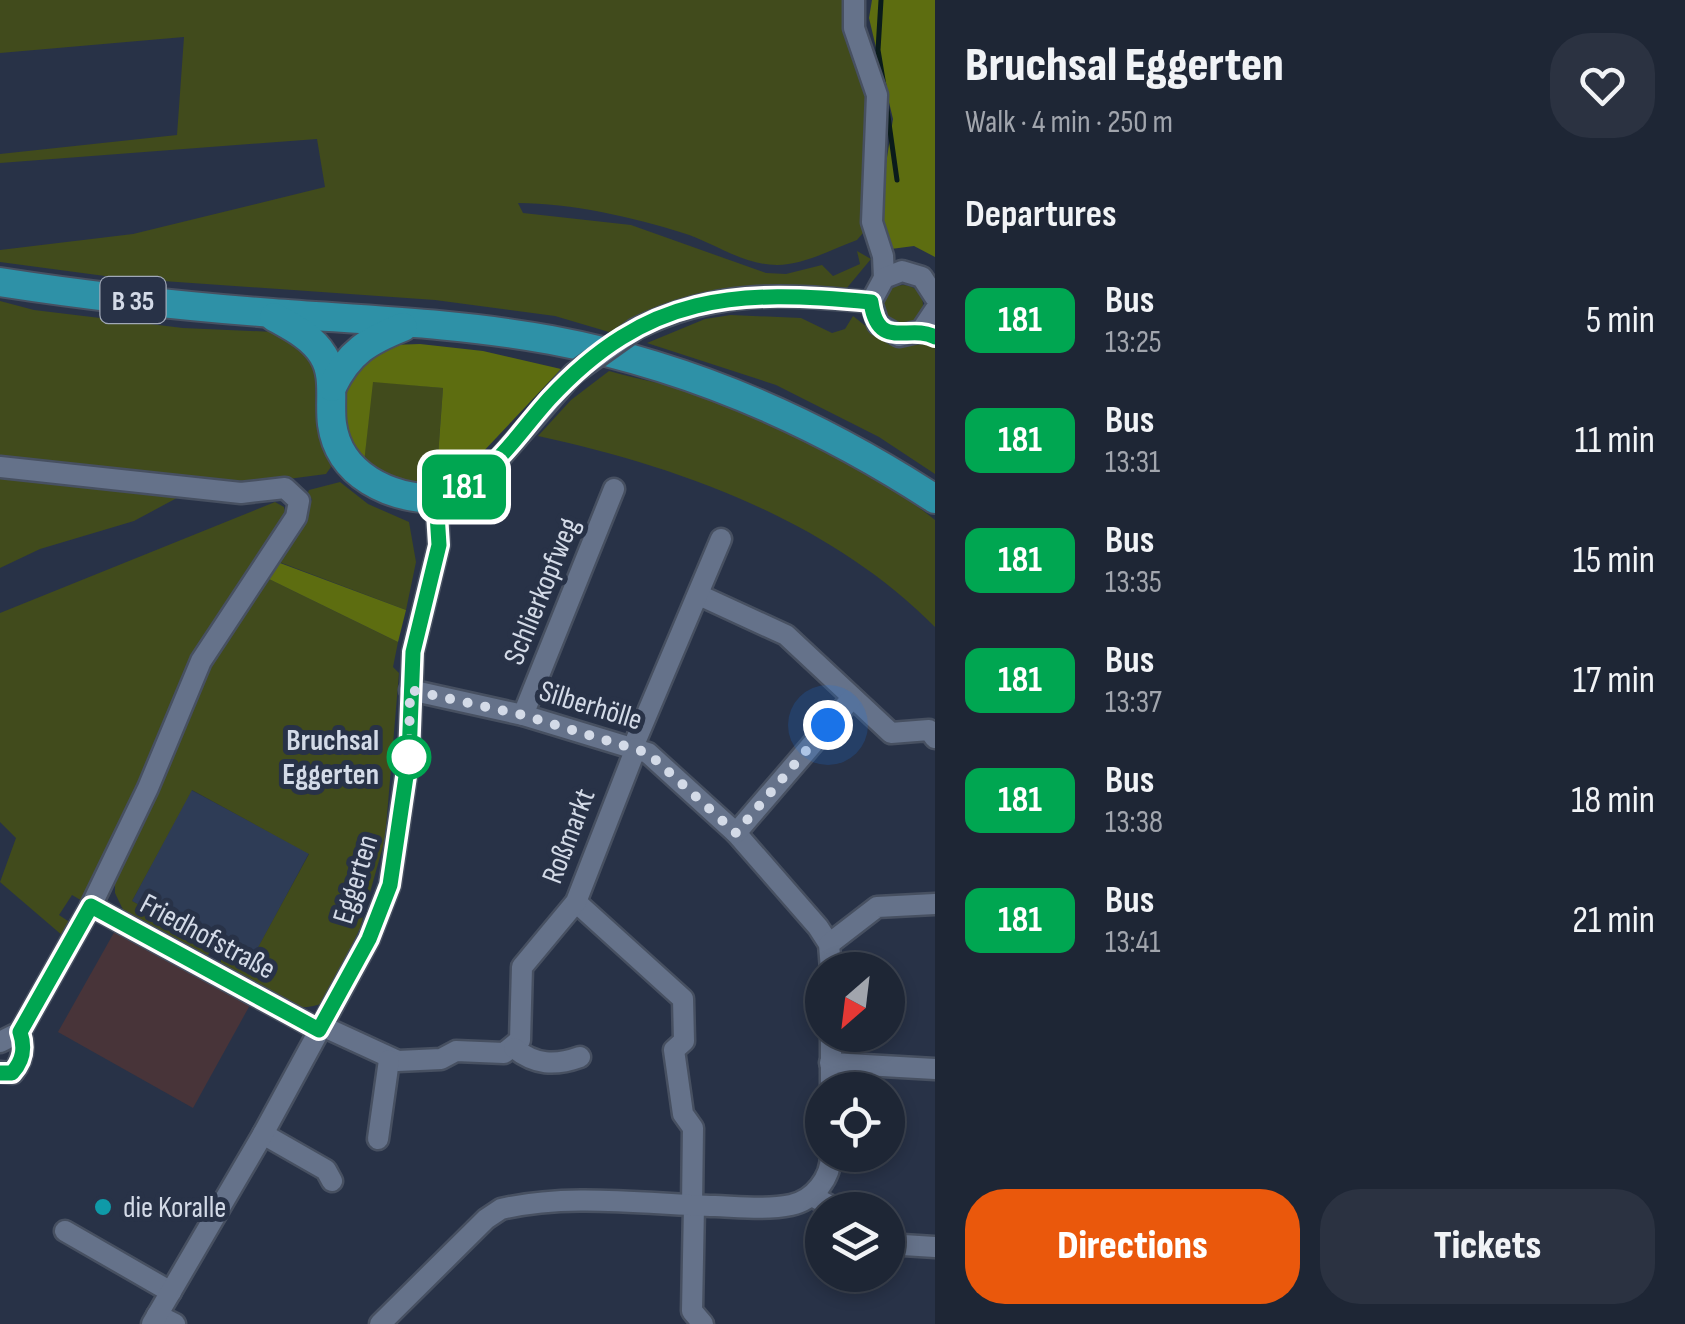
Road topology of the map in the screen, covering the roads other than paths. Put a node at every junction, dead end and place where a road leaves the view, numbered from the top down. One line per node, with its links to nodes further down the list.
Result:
1 (854, 0): 2 (street)
2 (905, 271): 4 (street); 5 (street)
3 (0, 282): 6 (main road, B 35)
4 (935, 297)
5 (871, 302): 7 (street); 12 (street, bridge)
6 (266, 312): 8 (main road, B 35); 9 (main road)
7 (932, 322)
8 (412, 324): 9 (main road); 13 (main road, B 35)
9 (332, 387): 12 (main road)
10 (0, 467): 24 (street)
11 (614, 489): 18 (street, Schlierkopfweg)
12 (436, 498): 16 (street, Eggerten)
13 (935, 499)
14 (721, 539): 15 (street, Roßmarkt)
15 (699, 595): 17 (street); 20 (street, Roßmarkt)
16 (410, 690): 18 (street, Silberhölle); 27 (street, Eggerten)
17 (852, 698): 19 (street); 21 (street)
18 (523, 715): 20 (street, Silberhölle)
19 (935, 738)
20 (634, 748): 21 (street, Silberhölle); 22 (street, Roßmarkt)
21 (736, 833): 25 (street, Silberhölle)
22 (576, 902): 30 (street, Roßmarkt); 42 (street)
23 (935, 904): 25 (street)
24 (91, 906): 27 (street, Friedhofstraße); 28 (street, Friedhofstraße)
25 (830, 944): 26 (street)
26 (831, 952)
27 (320, 1028): 33 (street); 38 (street, Eggerten)
28 (20, 1032): 29 (street); 36 (street, Friedhofstraße)
29 (0, 1042)
30 (514, 1048): 32 (street); 33 (street)
31 (830, 1052): 34 (street)
32 (580, 1057)
33 (388, 1060): 39 (street)
34 (830, 1063): 35 (street); 37 (street)
35 (935, 1069)
36 (0, 1072)
37 (830, 1072)
38 (264, 1134): 40 (street); 46 (street, Eggerten)
39 (378, 1139)
40 (332, 1180)
41 (805, 1199): 42 (street)
42 (693, 1206): 48 (street); 49 (street)
43 (65, 1231): 46 (street)
44 (905, 1245): 45 (street)
45 (935, 1247)
46 (171, 1292): 47 (street, Eggerten)
47 (161, 1321)
48 (380, 1324)
49 (704, 1324)

